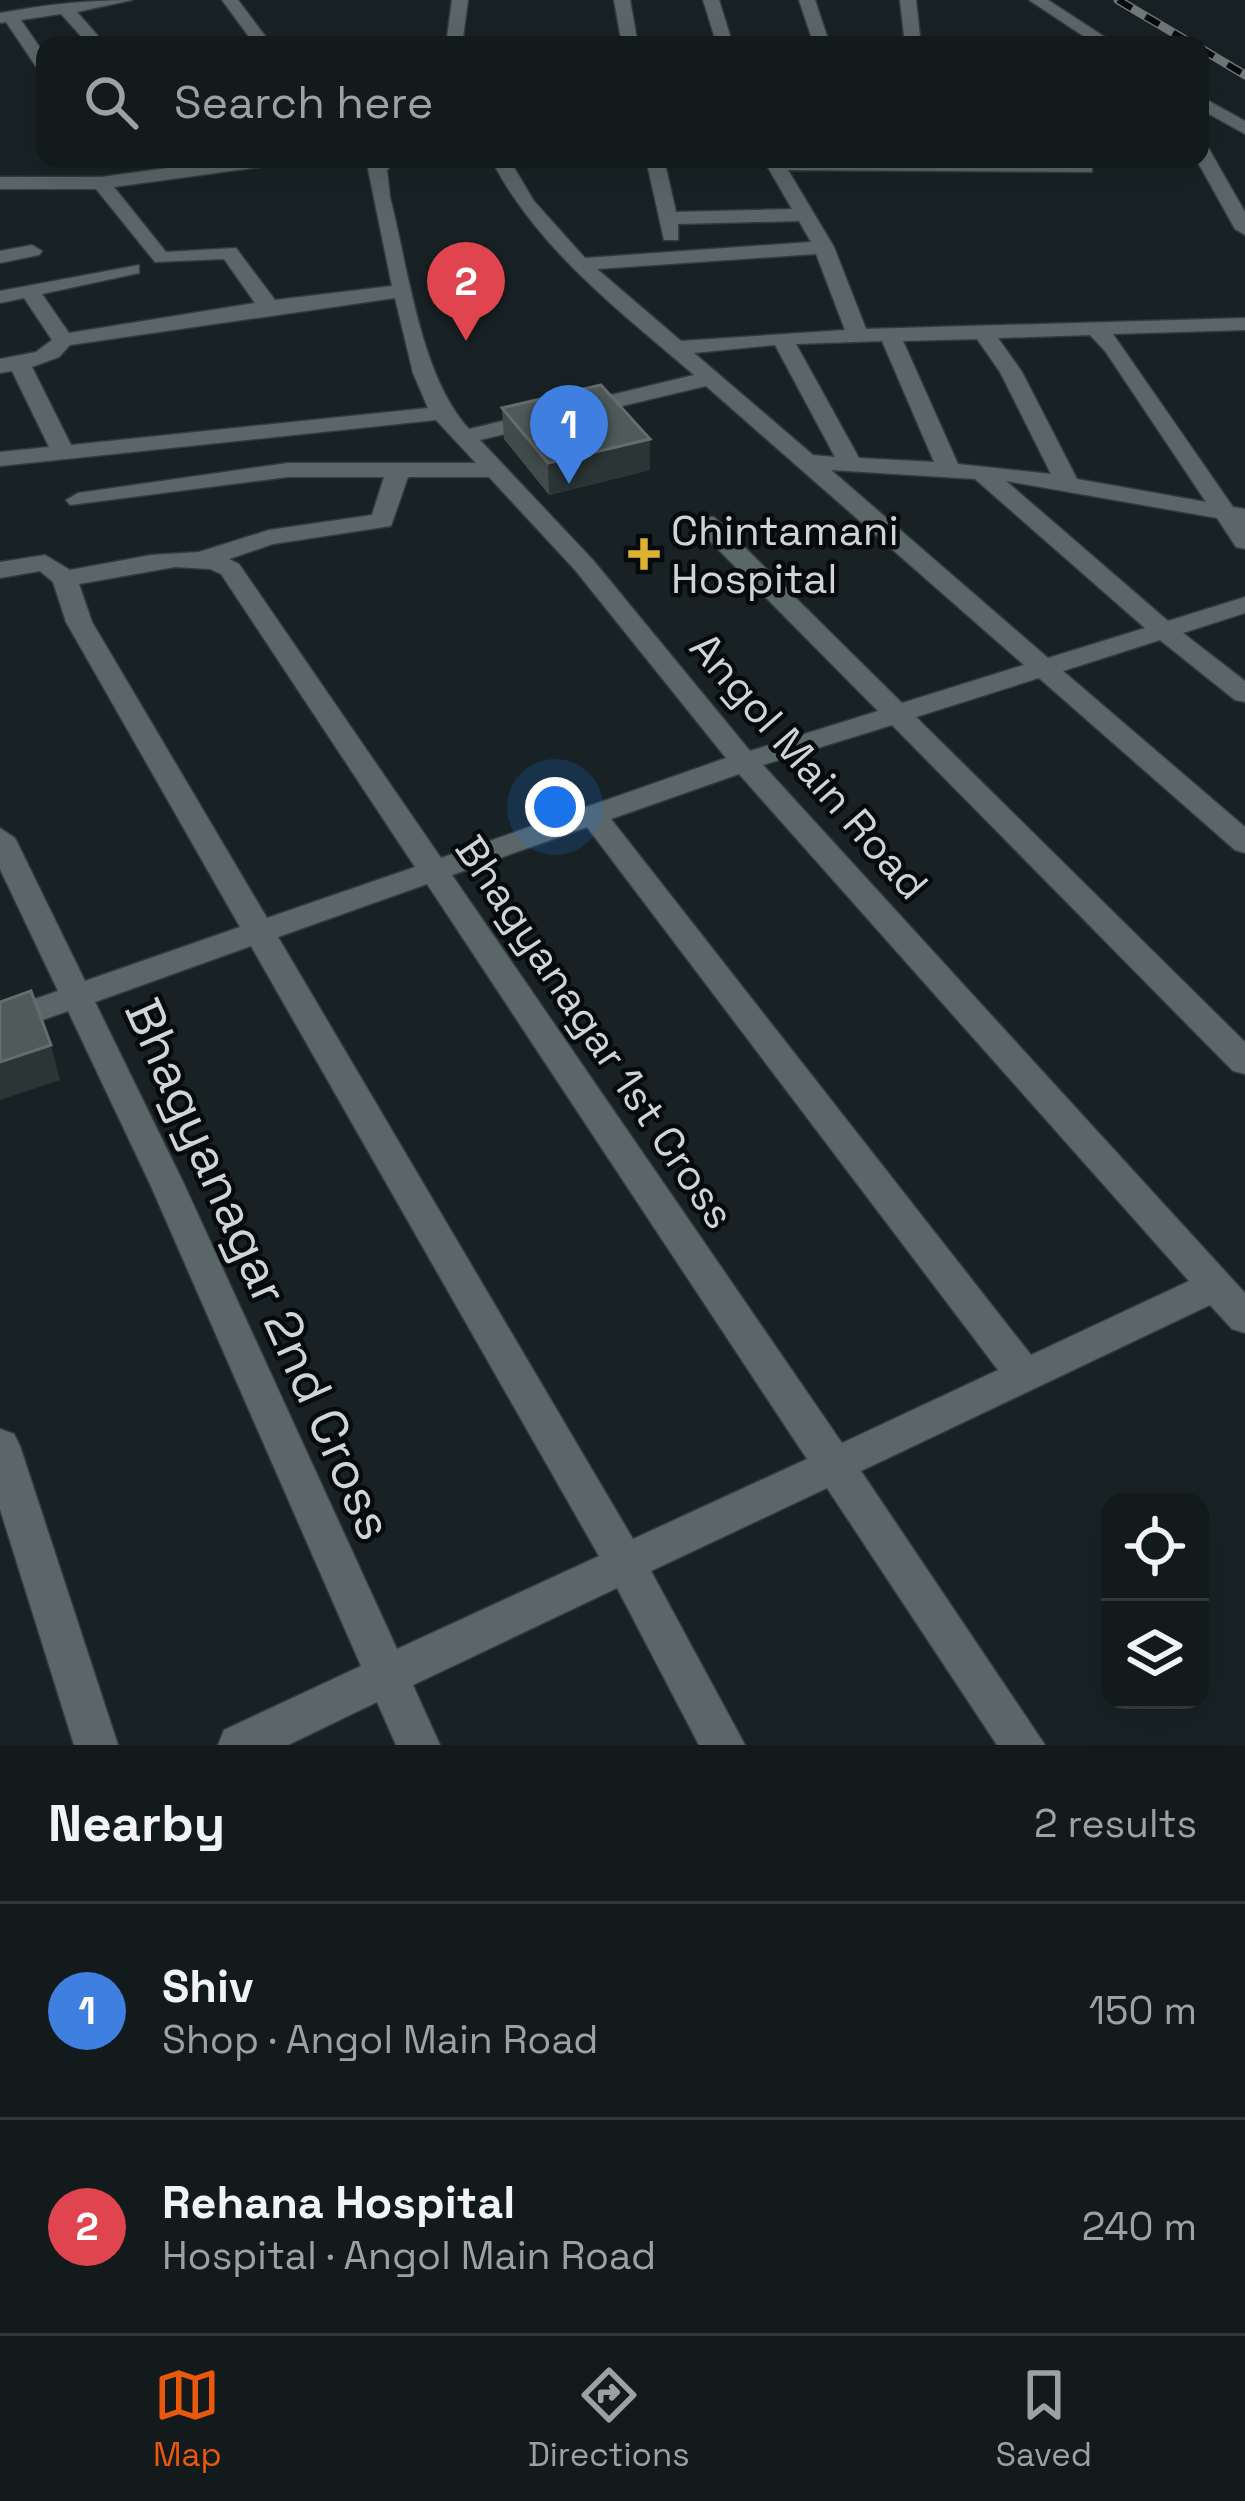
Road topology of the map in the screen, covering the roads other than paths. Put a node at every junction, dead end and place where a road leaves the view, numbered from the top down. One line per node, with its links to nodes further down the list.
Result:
1 (124, 0): 9 (street)
2 (230, 0): 13 (street)
3 (460, 0): 14 (street)
4 (622, 0): 15 (street)
5 (711, 0): 16 (street)
6 (807, 0): 17 (street)
7 (908, 0): 18 (street)
8 (1036, 0): 19 (street)
9 (112, 1): 10 (street)
10 (64, 7): 11 (street); 12 (street)
11 (5, 17): 20 (street)
12 (90, 36)
13 (257, 36)
14 (455, 36)
15 (628, 36)
16 (722, 36)
17 (819, 36)
18 (913, 36)
19 (1094, 36)
20 (36, 56)
21 (1209, 107): 23 (street)
22 (1209, 114): 23 (street)
23 (1221, 115): 24 (street)
24 (1245, 129)
25 (1209, 165): 36 (street)
26 (106, 168): 32 (street)
27 (209, 168): 32 (street)
28 (375, 168): 44 (street, Angol Main Road)
29 (504, 168): 41 (street)
30 (657, 168): 35 (street)
31 (778, 168): 34 (street)
32 (109, 182): 33 (street); 46 (street)
33 (0, 183)
34 (806, 215): 35 (street); 37 (street)
35 (667, 218): 39 (street)
36 (1245, 229)
37 (824, 247): 39 (street); 51 (street)
38 (32, 251): 40 (street)
39 (675, 254): 41 (street)
40 (0, 257)
41 (579, 264): 54 (street)
42 (132, 269): 43 (street)
43 (30, 291): 45 (street); 53 (street)
44 (404, 291): 46 (street); 57 (street, Angol Main Road)
45 (0, 297)
46 (269, 307): 53 (street)
47 (1094, 327): 48 (street); 49 (street); 69 (street)
48 (1241, 330)
49 (983, 332): 50 (street); 67 (street)
50 (889, 334): 51 (street); 63 (street)
51 (858, 336): 52 (street)
52 (782, 338): 54 (street); 62 (street)
53 (63, 340): 55 (street)
54 (680, 348): 56 (street)
55 (9, 364): 59 (street)
56 (714, 377): 58 (street); 61 (street)
57 (442, 413): 58 (street, Angol Main Road); 59 (street)
58 (463, 437): 65 (street, Angol Main Road)
59 (64, 453): 60 (street)
60 (0, 459)
61 (809, 462): 62 (street); 77 (street)
62 (850, 463): 63 (street)
63 (948, 467): 66 (street)
64 (399, 468): 65 (street); 68 (street); 72 (street)
65 (493, 470): 80 (street, Angol Main Road)
66 (979, 470): 67 (street); 76 (street)
67 (1067, 482): 69 (street)
68 (78, 500)
69 (1234, 514): 71 (street)
70 (705, 522): 79 (street)
71 (1245, 542)
72 (206, 558): 74 (street); 84 (street, Bhagyanagar 1st Cross)
73 (0, 570): 74 (street)
74 (65, 580): 85 (street)
75 (1245, 605): 76 (street)
76 (1163, 630): 77 (street); 78 (street)
77 (1043, 666): 79 (street); 83 (street)
78 (1245, 694)
79 (894, 714): 80 (street); 88 (street)
80 (744, 762): 81 (street); 89 (street, Angol Main Road)
81 (592, 815): 84 (street); 91 (street)
82 (0, 838): 86 (street, Bhagyanagar 2nd Cross)
83 (1245, 843)
84 (431, 872): 85 (street); 93 (street, Bhagyanagar 1st Cross)
85 (259, 932): 86 (street); 94 (street)
86 (79, 995): 87 (street); 95 (street, Bhagyanagar 2nd Cross)
87 (0, 1023)
88 (1245, 1063)
89 (1216, 1285): 90 (street, Angol Main Road); 91 (street)
90 (1245, 1318)
91 (1024, 1376): 93 (street)
92 (0, 1446): 96 (street)
93 (835, 1465): 94 (street); 100 (street, Bhagyanagar 1st Cross)
94 (625, 1563): 95 (street); 99 (street)
95 (388, 1676): 97 (street); 98 (street, Bhagyanagar 2nd Cross)
96 (96, 1745)
97 (240, 1745)
98 (418, 1745)
99 (723, 1745)
100 (1023, 1745)

